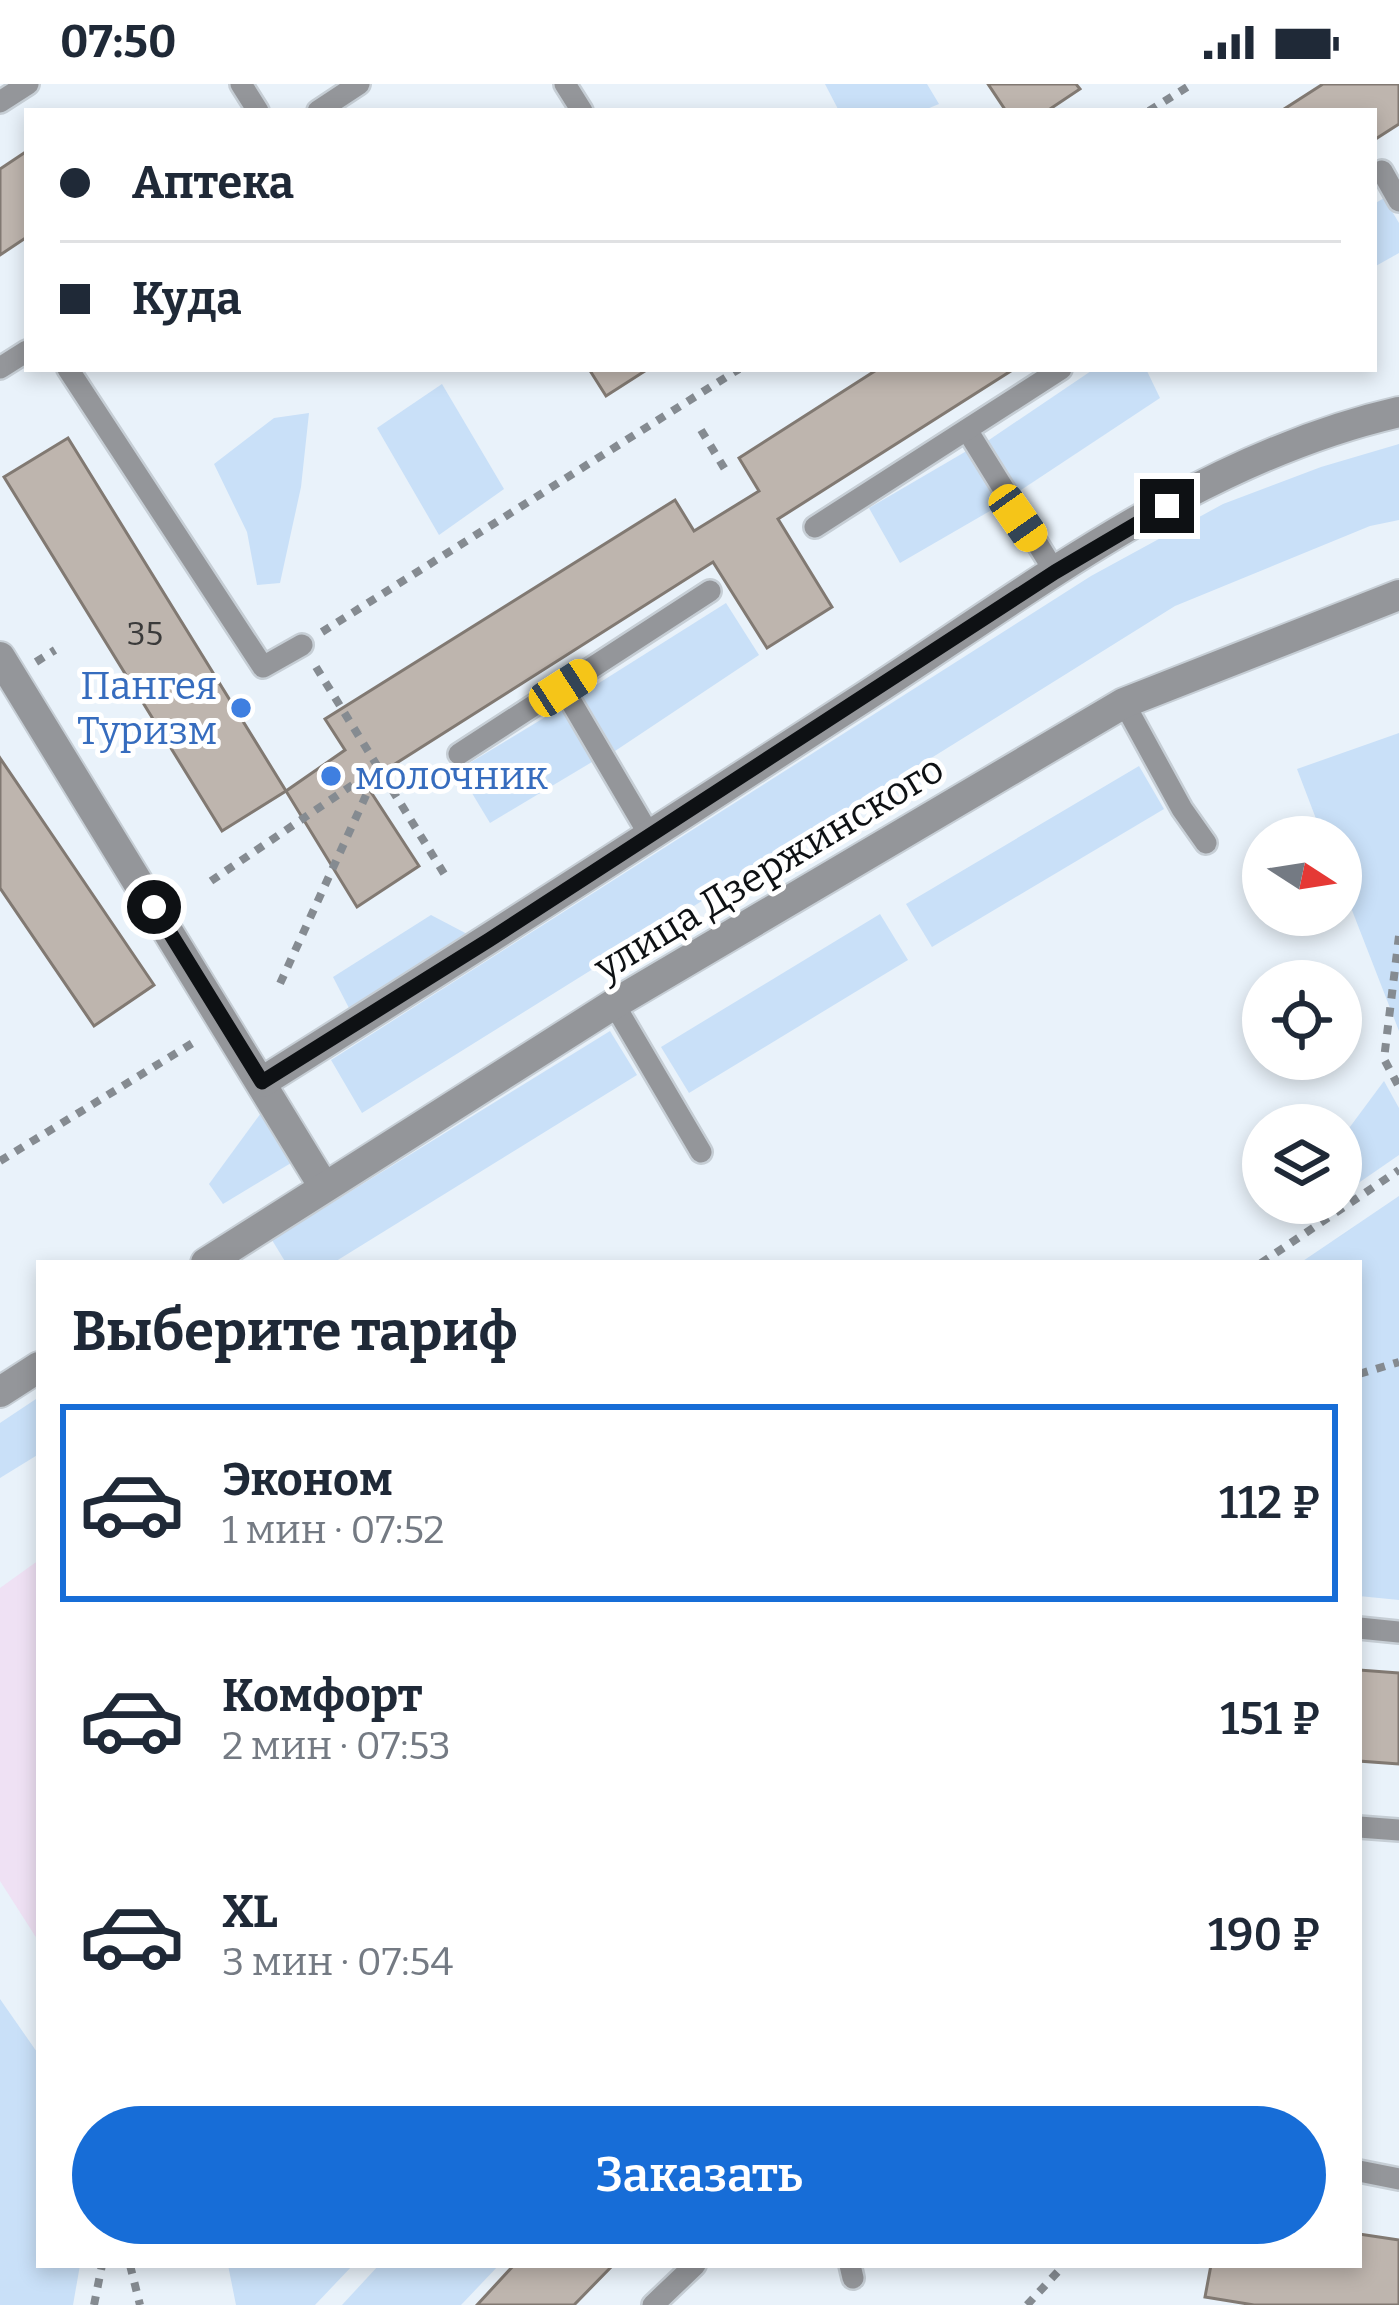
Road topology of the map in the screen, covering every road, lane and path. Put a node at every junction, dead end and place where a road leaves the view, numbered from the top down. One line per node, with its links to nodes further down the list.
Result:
1 (28, 84): 4 (lane)
2 (358, 84): 5 (lane)
3 (1192, 84): 6 (path)
4 (0, 102)
5 (322, 108)
6 (1154, 108)
7 (1385, 169): 8 (lane)
8 (1399, 201)
9 (70, 372): 20 (lane)
10 (734, 372): 20 (path)
11 (1056, 372): 14 (lane)
12 (1399, 412): 17 (street)
13 (701, 430): 15 (path)
14 (967, 430): 16 (lane); 17 (lane)
15 (729, 476)
16 (814, 527)
17 (1055, 572): 26 (street)
18 (710, 591): 22 (lane)
19 (1399, 595): 23 (street, улица Дзержинского)
20 (302, 645): 25 (path)
21 (0, 657): 34 (street)
22 (563, 688): 24 (lane); 26 (lane)
23 (1124, 703): 27 (lane); 32 (street, улица Дзержинского)
24 (459, 754)
25 (379, 767): 28 (path); 29 (path); 31 (path)
26 (650, 836): 34 (street)
27 (1206, 843)
28 (448, 880)
29 (211, 881)
30 (1399, 937): 35 (path)
31 (278, 988)
32 (614, 1004): 36 (lane); 39 (street, улица Дзержинского)
33 (196, 1041): 37 (path)
34 (262, 1082): 39 (street)
35 (1399, 1087)
36 (701, 1152)
37 (0, 1161)
38 (1399, 1170): 41 (path)
39 (324, 1186): 40 (street, улица Дзержинского)
40 (211, 1260)
41 (1265, 1260)
42 (1399, 1362): 44 (path)
43 (36, 1369): 45 (street)
44 (1362, 1373)
45 (0, 1392)
46 (1362, 1628): 47 (lane)
47 (1399, 1632)
48 (1362, 1827): 49 (lane)
49 (1399, 1830)
50 (1362, 2172): 51 (lane)
51 (1399, 2179)
52 (101, 2268): 56 (path)
53 (131, 2268): 57 (path)
54 (692, 2268): 58 (lane)
55 (1061, 2268): 59 (path)
56 (94, 2305)
57 (140, 2305)
58 (653, 2305)
59 (1027, 2305)

